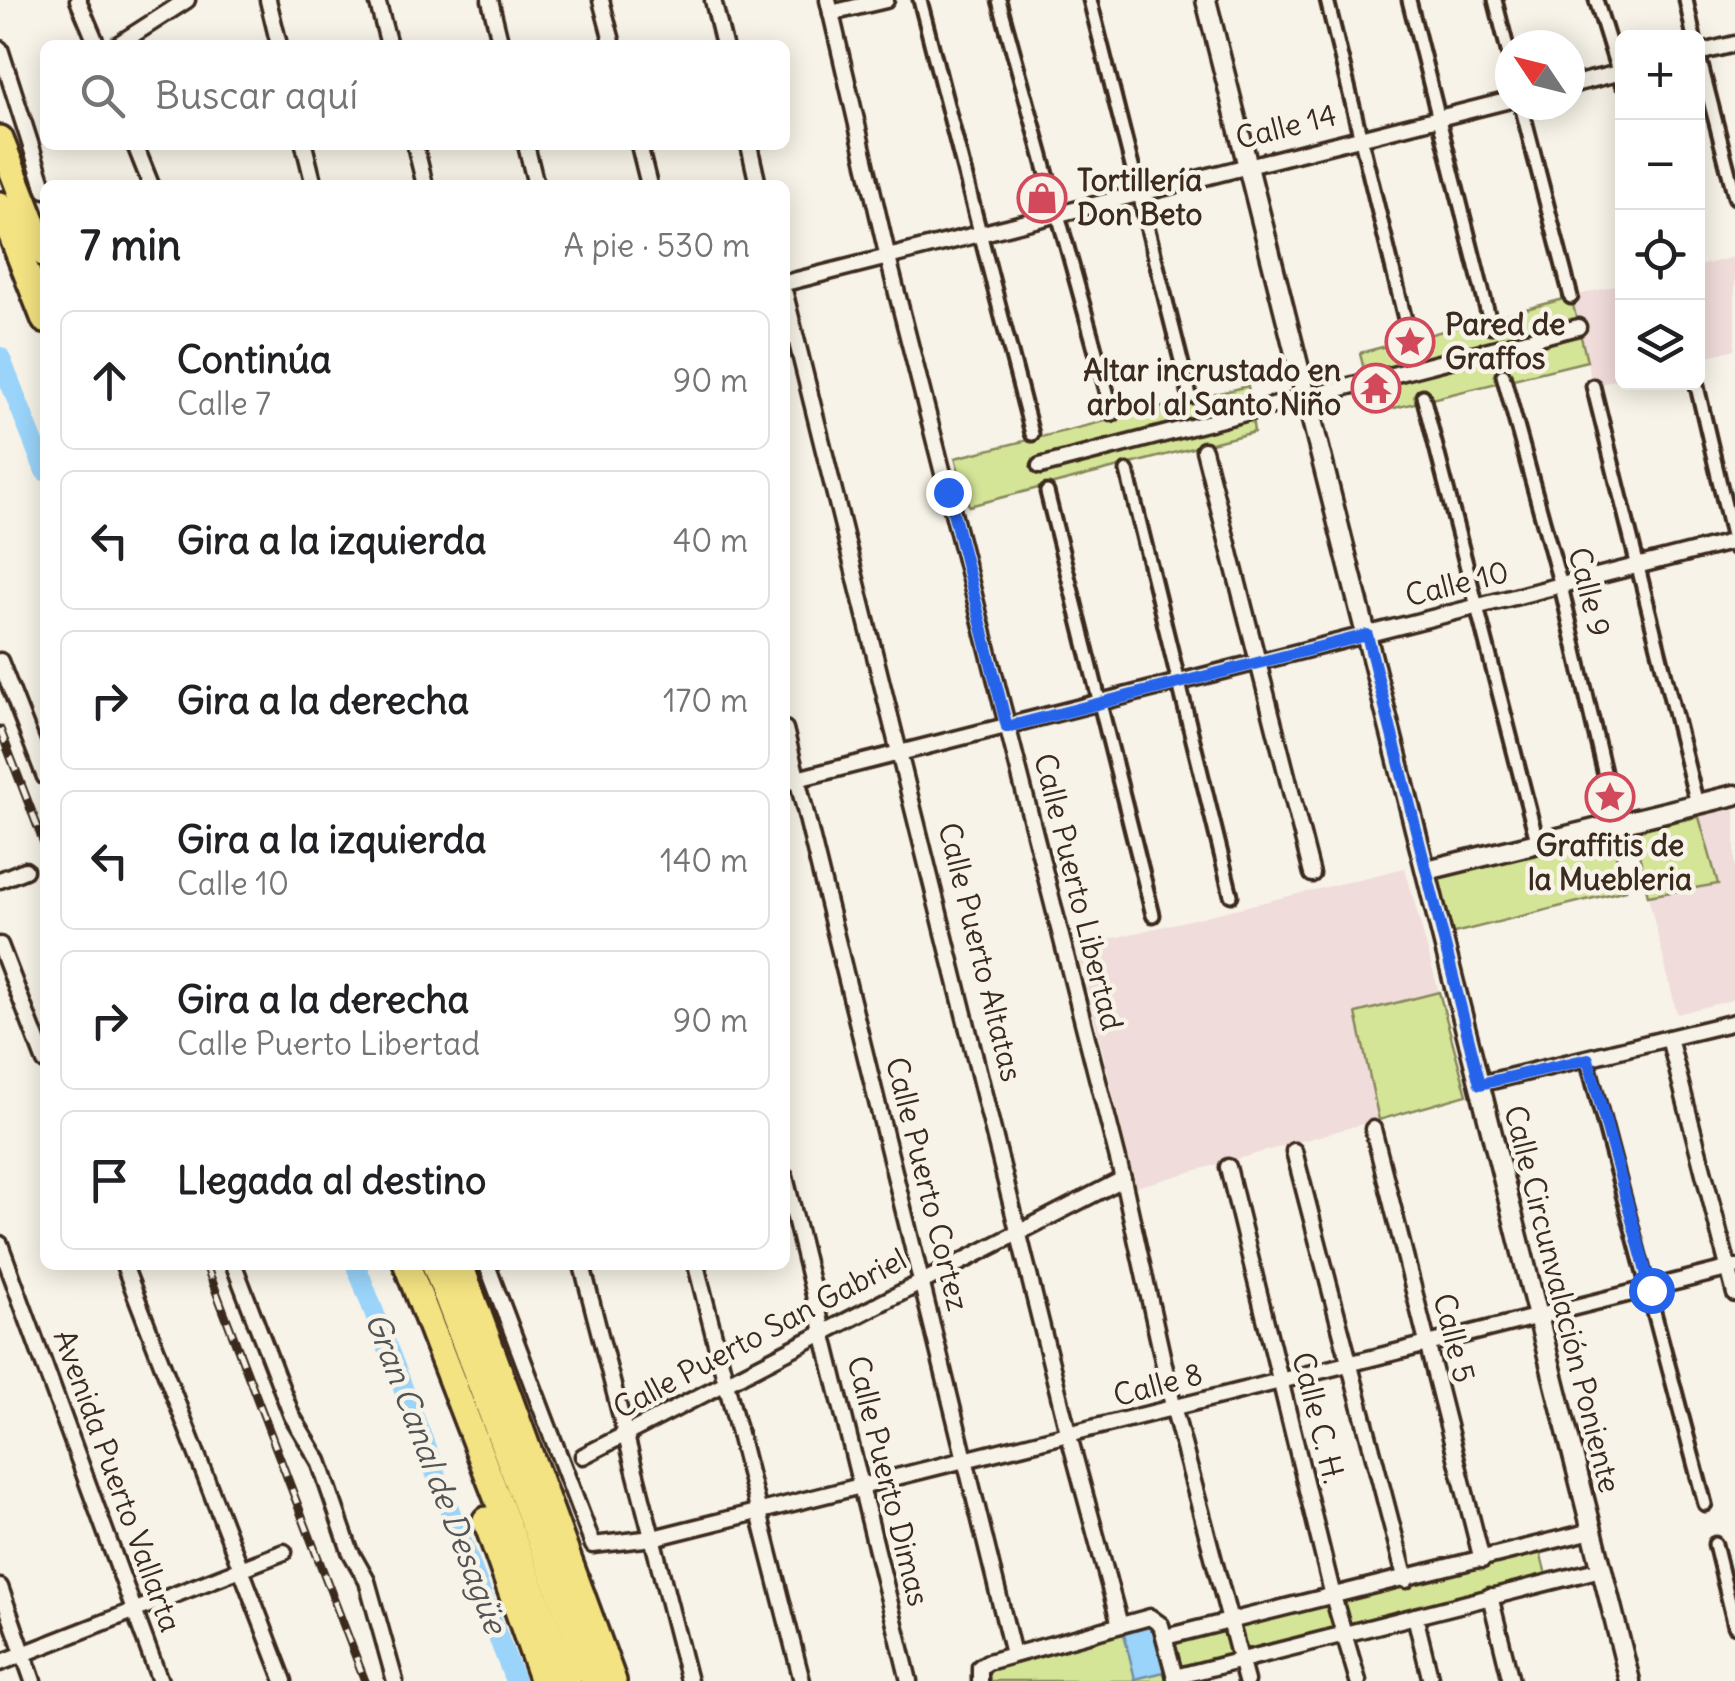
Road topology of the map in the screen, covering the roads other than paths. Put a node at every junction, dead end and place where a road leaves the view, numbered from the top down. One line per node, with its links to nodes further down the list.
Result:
1 (78, 0): 21 (street)
2 (188, 0): 22 (street)
3 (268, 0): 23 (street)
4 (378, 0): 24 (street)
5 (490, 0): 25 (street)
6 (602, 0): 26 (street)
7 (713, 0): 27 (street)
8 (886, 0): 18 (street)
9 (920, 0): 58 (street)
10 (999, 0): 57 (street)
11 (1090, 0): 54 (street)
12 (1206, 0): 46 (street, Calle Circunvalación Poniente)
13 (1327, 0): 38 (street)
14 (1410, 0): 36 (street)
15 (1496, 0): 19 (street)
16 (1596, 0): 31 (street)
17 (1686, 0): 20 (street)
18 (829, 7): 60 (street, Calle Puerto Libertad)
19 (1503, 30)
20 (1692, 30)
21 (95, 40)
22 (125, 40)
23 (278, 40)
24 (388, 40)
25 (500, 40)
26 (612, 40)
27 (723, 40)
28 (1735, 44): 30 (street)
29 (0, 49): 47 (street)
30 (1705, 51)
31 (1615, 59)
32 (1615, 78): 34 (street)
33 (1705, 80): 55 (street)
34 (1585, 83)
35 (1495, 104): 36 (street, Calle 14)
36 (1438, 118): 38 (street, Calle 14); 65 (street)
37 (1526, 120): 62 (street)
38 (1360, 137): 46 (street, Calle 14); 67 (street)
39 (0, 139): 59 (highway)
40 (138, 150): 48 (street)
41 (305, 150): 49 (street)
42 (416, 150): 50 (street)
43 (527, 150): 51 (street)
44 (639, 150): 52 (street)
45 (750, 150): 53 (street)
46 (1248, 166): 54 (street, Calle 14); 73 (street, Calle Circunvalación Poniente)
47 (42, 180)
48 (148, 180)
49 (313, 180)
50 (424, 180)
51 (535, 180)
52 (648, 180)
53 (757, 180)
54 (1138, 194): 57 (street, Calle 14); 71 (street)
55 (1735, 197)
56 (0, 205): 63 (highway)
57 (1058, 214): 58 (street, Calle 14); 74 (street)
58 (980, 234): 60 (street, Calle 14); 75 (street)
59 (40, 241)
60 (888, 258): 61 (street, Calle 14); 89 (street, Calle Puerto Libertad)
61 (790, 281)
62 (1571, 297)
63 (40, 307)
64 (790, 314): 90 (street, Calle Puerto Altatas)
65 (1491, 326)
66 (1578, 327): 73 (street)
67 (1411, 344)
68 (1504, 375): 82 (street, Calle 9)
69 (1593, 386): 81 (street)
70 (1698, 390): 80 (street)
71 (1190, 396)
72 (1424, 396): 83 (street)
73 (1308, 400): 77 (street); 84 (street, Calle Circunvalación Poniente)
74 (1112, 414)
75 (1032, 434)
76 (1204, 450): 86 (street)
77 (1040, 466)
78 (1127, 471): 87 (street)
79 (1047, 492): 88 (street)
80 (1734, 544): 81 (street, Calle 10)
81 (1638, 567): 82 (street, Calle 10); 94 (street)
82 (1561, 586): 83 (street, Calle 10); 95 (street, Calle 9)
83 (1480, 606): 84 (street, Calle 10); 96 (street)
84 (1367, 635): 86 (street, Calle 10); 98 (street, Calle Circunvalación Poniente)
85 (0, 661): 91 (street)
86 (1256, 664): 87 (street, Calle 10); 99 (street)
87 (1178, 682): 88 (street, Calle 10); 101 (street)
88 (1101, 704): 89 (street, Calle 10); 102 (street)
89 (1007, 727): 90 (street, Calle 10); 112 (street, Calle Puerto Libertad)
90 (902, 752): 92 (street, Calle 10); 114 (street, Calle Puerto Altatas)
91 (40, 764)
92 (791, 780): 125 (street, Calle Puerto Cortez)
93 (1735, 794): 94 (street)
94 (1697, 804): 95 (street)
95 (1616, 823): 96 (street)
96 (1537, 840): 98 (street)
97 (25, 870): 100 (street)
98 (1427, 870): 108 (street, Calle Circunvalación Poniente)
99 (1312, 874)
100 (0, 880)
101 (1232, 895)
102 (1153, 916)
103 (0, 945): 106 (street)
104 (1735, 1022): 105 (street)
105 (1669, 1038): 107 (street); 116 (street)
106 (40, 1049)
107 (1588, 1059): 108 (street); 126 (street)
108 (1480, 1084): 128 (street, Calle Circunvalación Poniente)
109 (1373, 1129): 130 (street, Calle 5)
110 (1294, 1150): 131 (street)
111 (1228, 1167): 132 (street, Calle C. H.)
112 (1122, 1179): 114 (street, Calle Puerto San Gabriel); 135 (street, Calle Puerto Libertad)
113 (790, 1197): 129 (street, Calle Puerto Dimas)
114 (1022, 1232): 125 (street, Calle Puerto San Gabriel); 137 (street, Calle Puerto Altatas)
115 (0, 1244): 154 (street, Avenida Puerto Vallarta)
116 (1732, 1268): 126 (street, Calle 8); 127 (street)
117 (126, 1270): 149 (street)
118 (236, 1270): 170 (street)
119 (409, 1270): 134 (highway)
120 (436, 1270): 173 (highway)
121 (462, 1270): 174 (highway)
122 (489, 1270): 144 (street, Calle 8)
123 (583, 1270): 136 (street)
124 (697, 1270): 133 (street)
125 (923, 1280): 129 (street, Calle Puerto San Gabriel); 139 (street, Calle Puerto Cortez)
126 (1651, 1290): 128 (street, Calle 8); 141 (street)
127 (1735, 1294)
128 (1538, 1318): 130 (street, Calle 8); 143 (street, Calle Circunvalación Poniente)
129 (823, 1330): 133 (street, Calle Puerto San Gabriel); 140 (street, Calle Puerto Dimas)
130 (1428, 1344): 131 (street, Calle 8); 147 (street, Calle 5)
131 (1349, 1365): 132 (street, Calle 8); 150 (street)
132 (1281, 1381): 135 (street, Calle 8); 152 (street, Calle C. H.)
133 (726, 1382): 136 (street, Calle Puerto San Gabriel); 142 (street)
134 (450, 1385): 171 (highway); 172 (highway)
135 (1174, 1410): 137 (street, Calle 8); 156 (street, Calle Puerto Libertad)
136 (628, 1434): 138 (street, Calle Puerto San Gabriel); 144 (street)
137 (1069, 1436): 139 (street, Calle 8); 157 (street, Calle Puerto Altatas)
138 (582, 1456)
139 (966, 1461): 140 (street, Calle 8); 162 (street, Calle Puerto Cortez)
140 (862, 1487): 142 (street, Calle 8); 177 (street, Calle Puerto Dimas)
141 (1705, 1504)
142 (757, 1512): 144 (street, Calle 8); 176 (street)
143 (1592, 1531): 147 (street); 148 (street, Calle Circunvalación Poniente)
144 (653, 1538): 175 (street)
145 (1714, 1544): 158 (street)
146 (284, 1552): 149 (street)
147 (1482, 1560): 150 (street)
148 (1601, 1569): 153 (street); 182 (street, Calle Circunvalación Poniente)
149 (242, 1570): 154 (street); 169 (street)
150 (1406, 1580): 152 (street)
151 (0, 1587): 161 (street)
152 (1333, 1596): 156 (street); 159 (street, Calle C. H.)
153 (1490, 1596): 155 (street); 181 (street)
154 (136, 1611): 161 (street); 168 (street, Avenida Puerto Vallarta)
155 (1416, 1616): 159 (street); 180 (street)
156 (1228, 1622): 160 (street); 163 (street, Calle Puerto Libertad)
157 (1120, 1625): 160 (street); 162 (street)
158 (1735, 1626)
159 (1347, 1634): 163 (street); 179 (street, Calle C. H.)
160 (1165, 1637): 166 (street)
161 (24, 1654): 164 (street); 167 (street)
162 (1012, 1654): 165 (street)
163 (1242, 1660): 166 (street); 178 (street, Calle Puerto Libertad)
164 (0, 1663)
165 (978, 1677)
166 (1176, 1679)
167 (33, 1681)
168 (160, 1681)
169 (284, 1681)
170 (395, 1681)
171 (542, 1681)
172 (568, 1681)
173 (594, 1681)
174 (613, 1681)
175 (688, 1681)
176 (802, 1681)
177 (909, 1681)
178 (1246, 1681)
179 (1358, 1681)
180 (1431, 1681)
181 (1511, 1681)
182 (1630, 1681)

